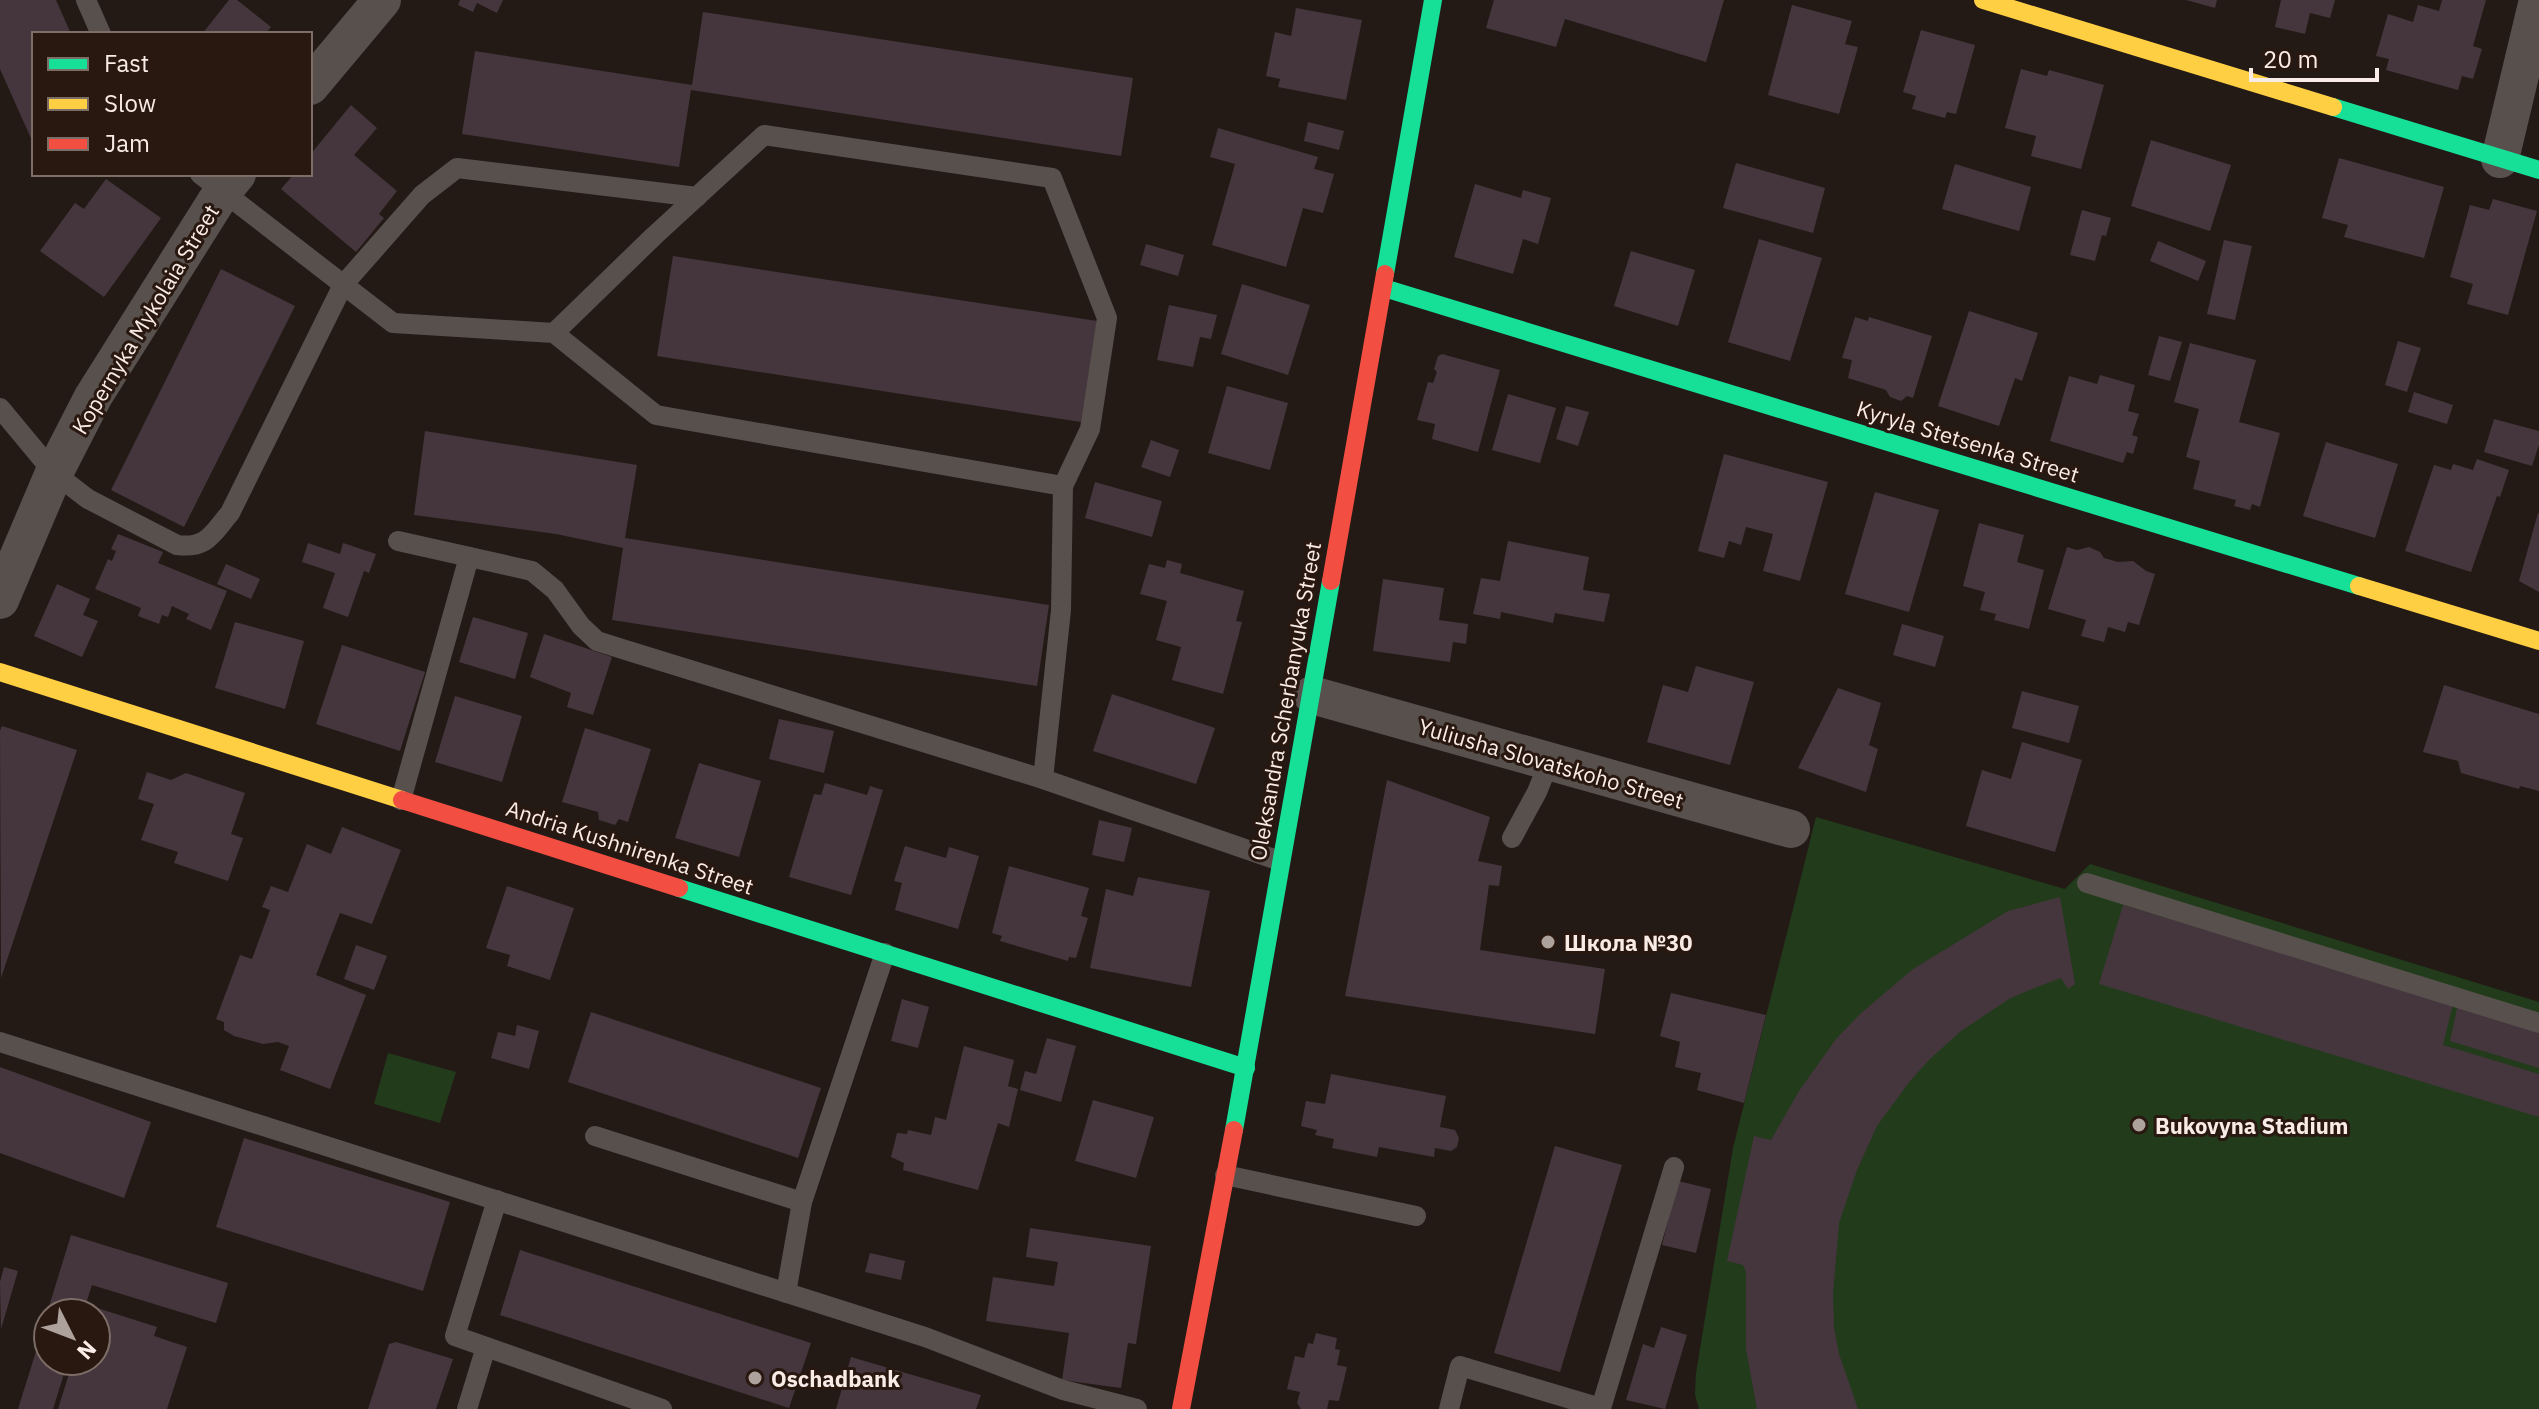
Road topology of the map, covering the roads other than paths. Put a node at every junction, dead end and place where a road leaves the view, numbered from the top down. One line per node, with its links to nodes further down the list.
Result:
1 (86, 0): 6 (lane)
2 (382, 0): 7 (street)
3 (1433, 0): 13 (street, Oleksandra Scherbanyuka Street)
4 (1983, 0): 8 (street)
5 (2538, 0): 8 (street)
6 (100, 32)
7 (312, 84)
8 (2500, 159): 9 (street)
9 (2539, 170)
10 (220, 180): 12 (lane); 16 (street, Kopernyka Mykolaia Street)
11 (697, 197): 12 (lane); 14 (lane); 17 (lane)
12 (343, 285): 14 (lane); 16 (lane)
13 (1384, 288): 21 (street, Kyryla Stetsenka Street); 23 (street, Oleksandra Scherbanyuka Street)
14 (554, 333): 17 (lane)
15 (0, 410): 16 (lane)
16 (54, 473): 20 (street, Kopernyka Mykolaia Street)
17 (1063, 486): 25 (lane)
18 (398, 541): 19 (lane)
19 (469, 557): 25 (lane); 26 (lane)
20 (0, 600)
21 (2539, 641)
22 (0, 672): 26 (street, Andria Kushnirenka Street)
23 (1312, 695): 24 (street, Yuliusha Slovatskoho Street); 29 (street, Oleksandra Scherbanyuka Street)
24 (1549, 762): 27 (street, Yuliusha Slovatskoho Street); 28 (lane)
25 (1043, 779): 29 (lane)
26 (401, 800): 31 (street, Andria Kushnirenka Street)
27 (1791, 829)
28 (1512, 838)
29 (1280, 861): 34 (street, Oleksandra Scherbanyuka Street)
30 (2087, 883): 32 (lane)
31 (885, 953): 34 (street, Andria Kushnirenka Street); 39 (lane)
32 (2539, 1023)
33 (0, 1042): 38 (lane)
34 (1246, 1068): 37 (street, Oleksandra Scherbanyuka Street)
35 (595, 1136): 39 (lane)
36 (1674, 1167): 47 (lane)
37 (1225, 1175): 40 (lane); 46 (street, Oleksandra Scherbanyuka Street)
38 (497, 1200): 41 (lane); 42 (lane)
39 (802, 1202): 41 (lane)
40 (1416, 1216)
41 (786, 1293): 45 (lane)
42 (486, 1347): 43 (lane); 44 (lane)
43 (467, 1409)
44 (662, 1409)
45 (1137, 1409)
46 (1181, 1409)
47 (1449, 1409)

